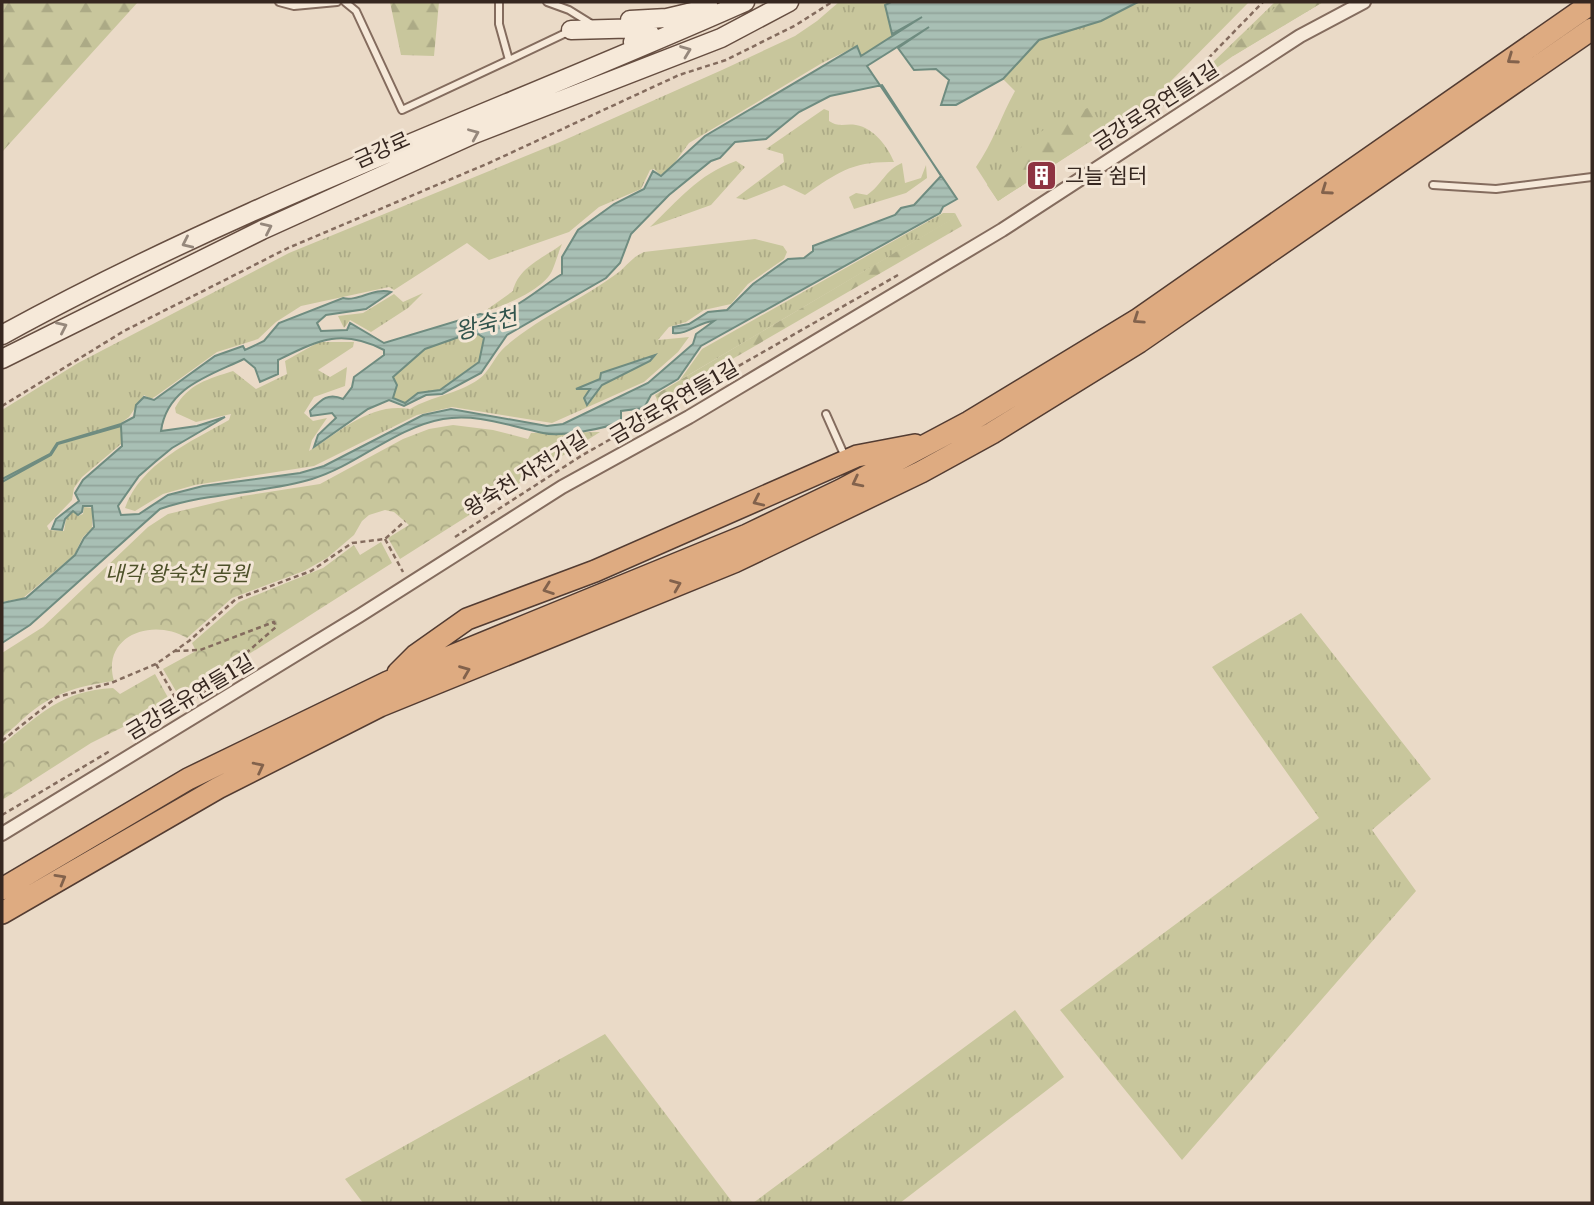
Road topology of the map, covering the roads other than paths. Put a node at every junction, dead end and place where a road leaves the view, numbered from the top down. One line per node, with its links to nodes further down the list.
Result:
1 (279, 2): 2 (lane)
2 (337, 2)
3 (345, 2): 14 (lane)
4 (499, 2): 14 (lane)
5 (547, 2): 11 (lane)
6 (725, 2): 11 (main road)
7 (745, 2): 15 (main road, 금강로)
8 (789, 2): 19 (main road, 금강로, one-way to 8)
9 (1364, 2): 24 (street, 금강로유연들1길)
10 (1592, 3): 12 (highway)
11 (590, 23)
12 (1580, 29): 21 (highway, one-way to 21); 26 (highway, one-way to 12)
13 (571, 30): 14 (lane); 15 (main road)
14 (509, 60)
15 (390, 150): 18 (main road, 금강로, one-way to 18)
16 (1592, 177): 17 (lane)
17 (1433, 185)
18 (2, 335)
19 (2, 359)
20 (826, 414): 22 (lane)
21 (937, 440): 22 (highway); 23 (highway, one-way to 23)
22 (847, 460): 23 (highway, one-way to 23)
23 (388, 682): 25 (highway)
24 (2, 834)
25 (2, 889)
26 (2, 913)

